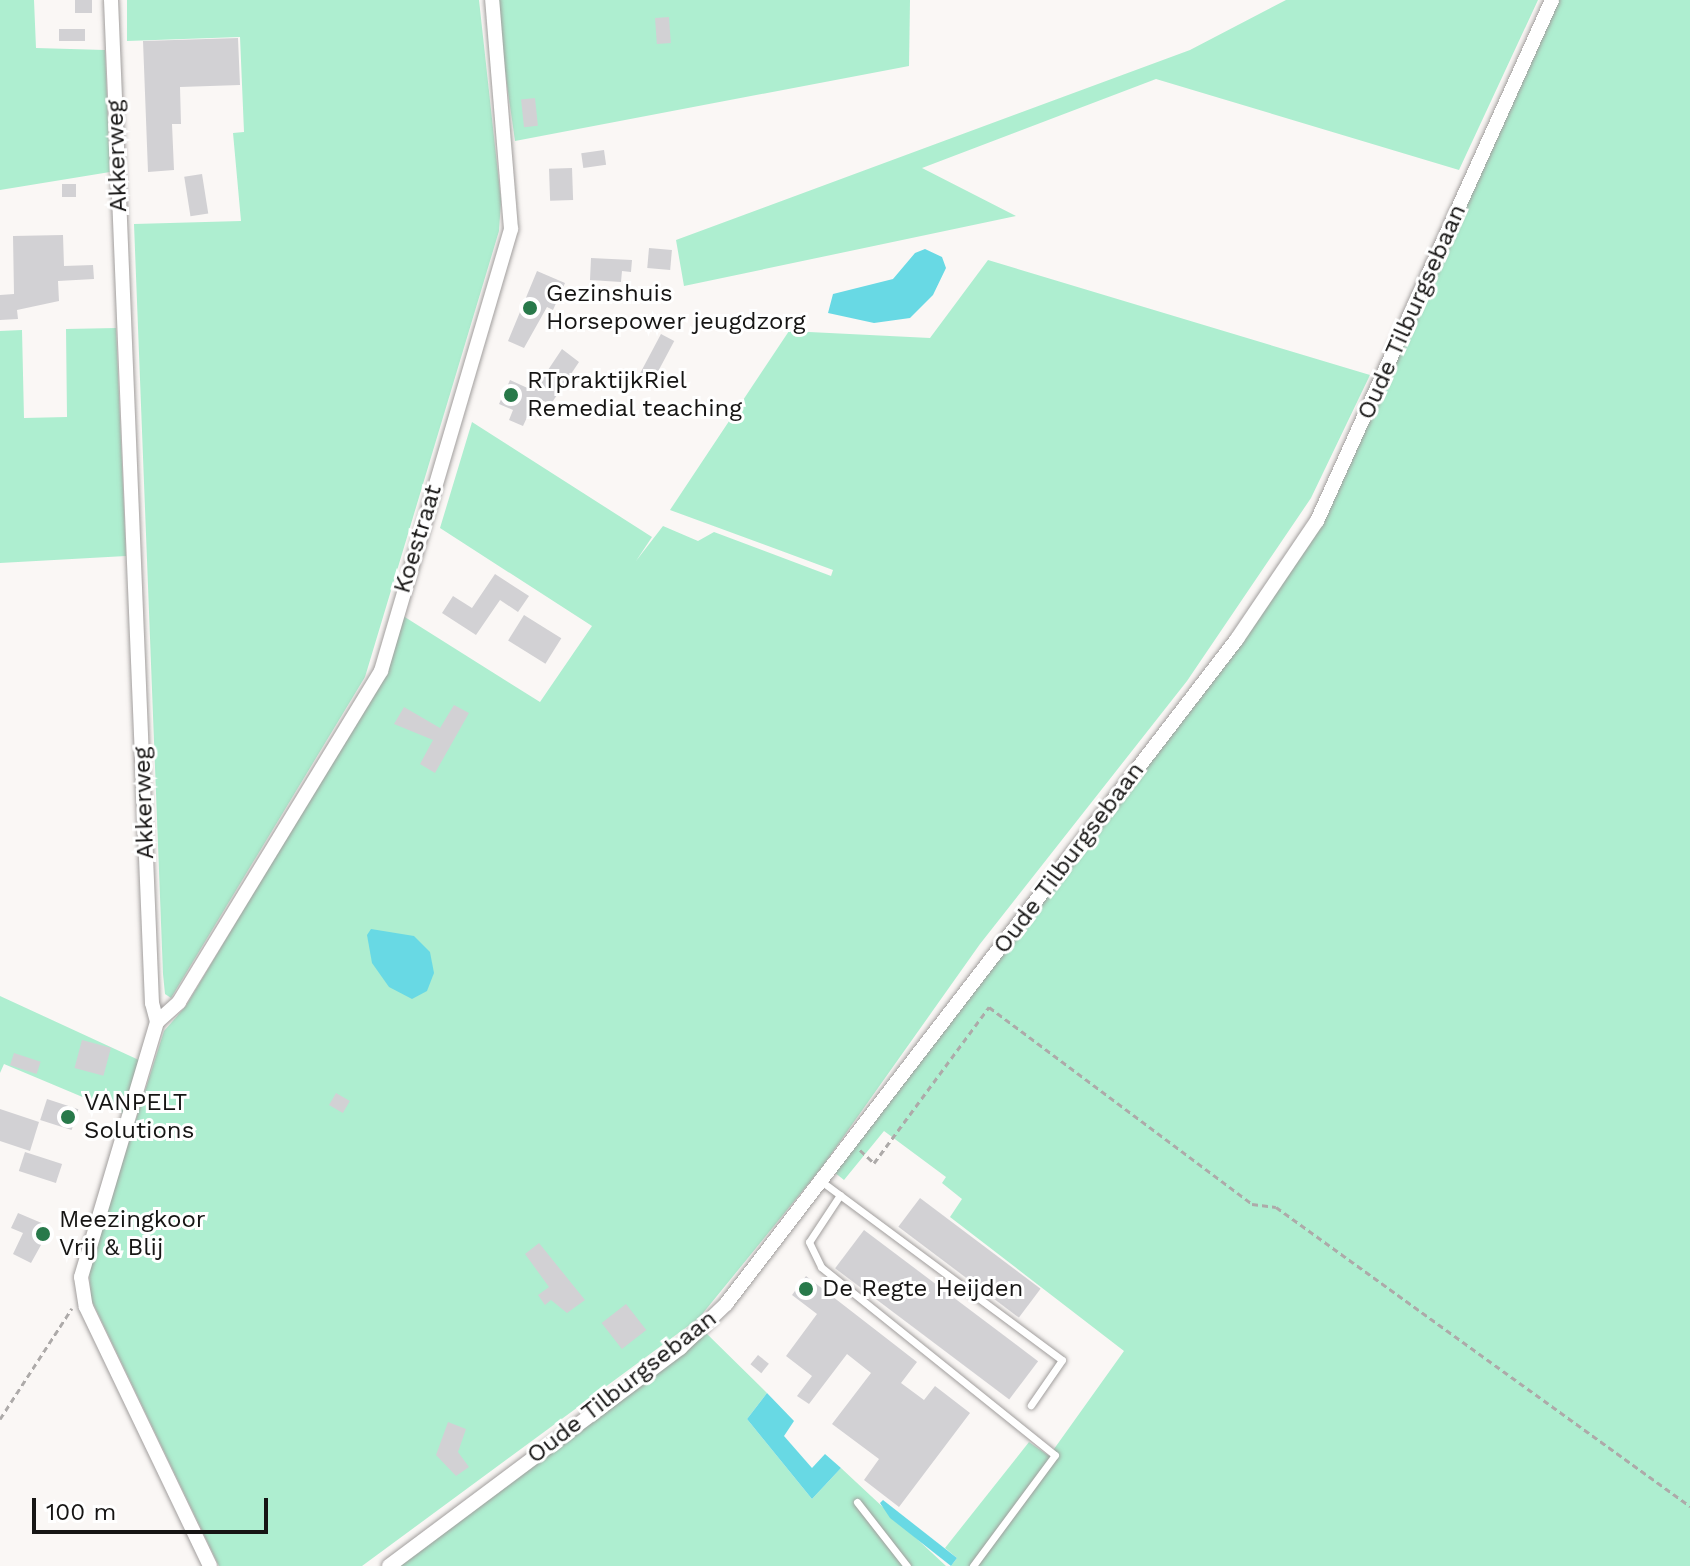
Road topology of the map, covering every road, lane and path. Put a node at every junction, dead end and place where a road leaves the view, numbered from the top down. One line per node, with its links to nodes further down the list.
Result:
1 (111, 0): 4 (street, Akkerweg)
2 (492, 0): 4 (street, Koestraat)
3 (1552, 0): 5 (street, Oude Tilburgsebaan)
4 (157, 1022): 8 (street, Akkerweg)
5 (851, 1143): 6 (street, Oude Tilburgsebaan); 12 (path)
6 (821, 1181): 7 (lane); 14 (street, Oude Tilburgsebaan)
7 (840, 1195): 9 (lane); 16 (lane)
8 (82, 1293): 10 (path); 13 (street, Akkerweg)
9 (1031, 1405)
10 (0, 1419)
11 (857, 1502): 15 (lane)
12 (1690, 1506)
13 (210, 1566)
14 (389, 1566)
15 (907, 1566)
16 (973, 1566)

